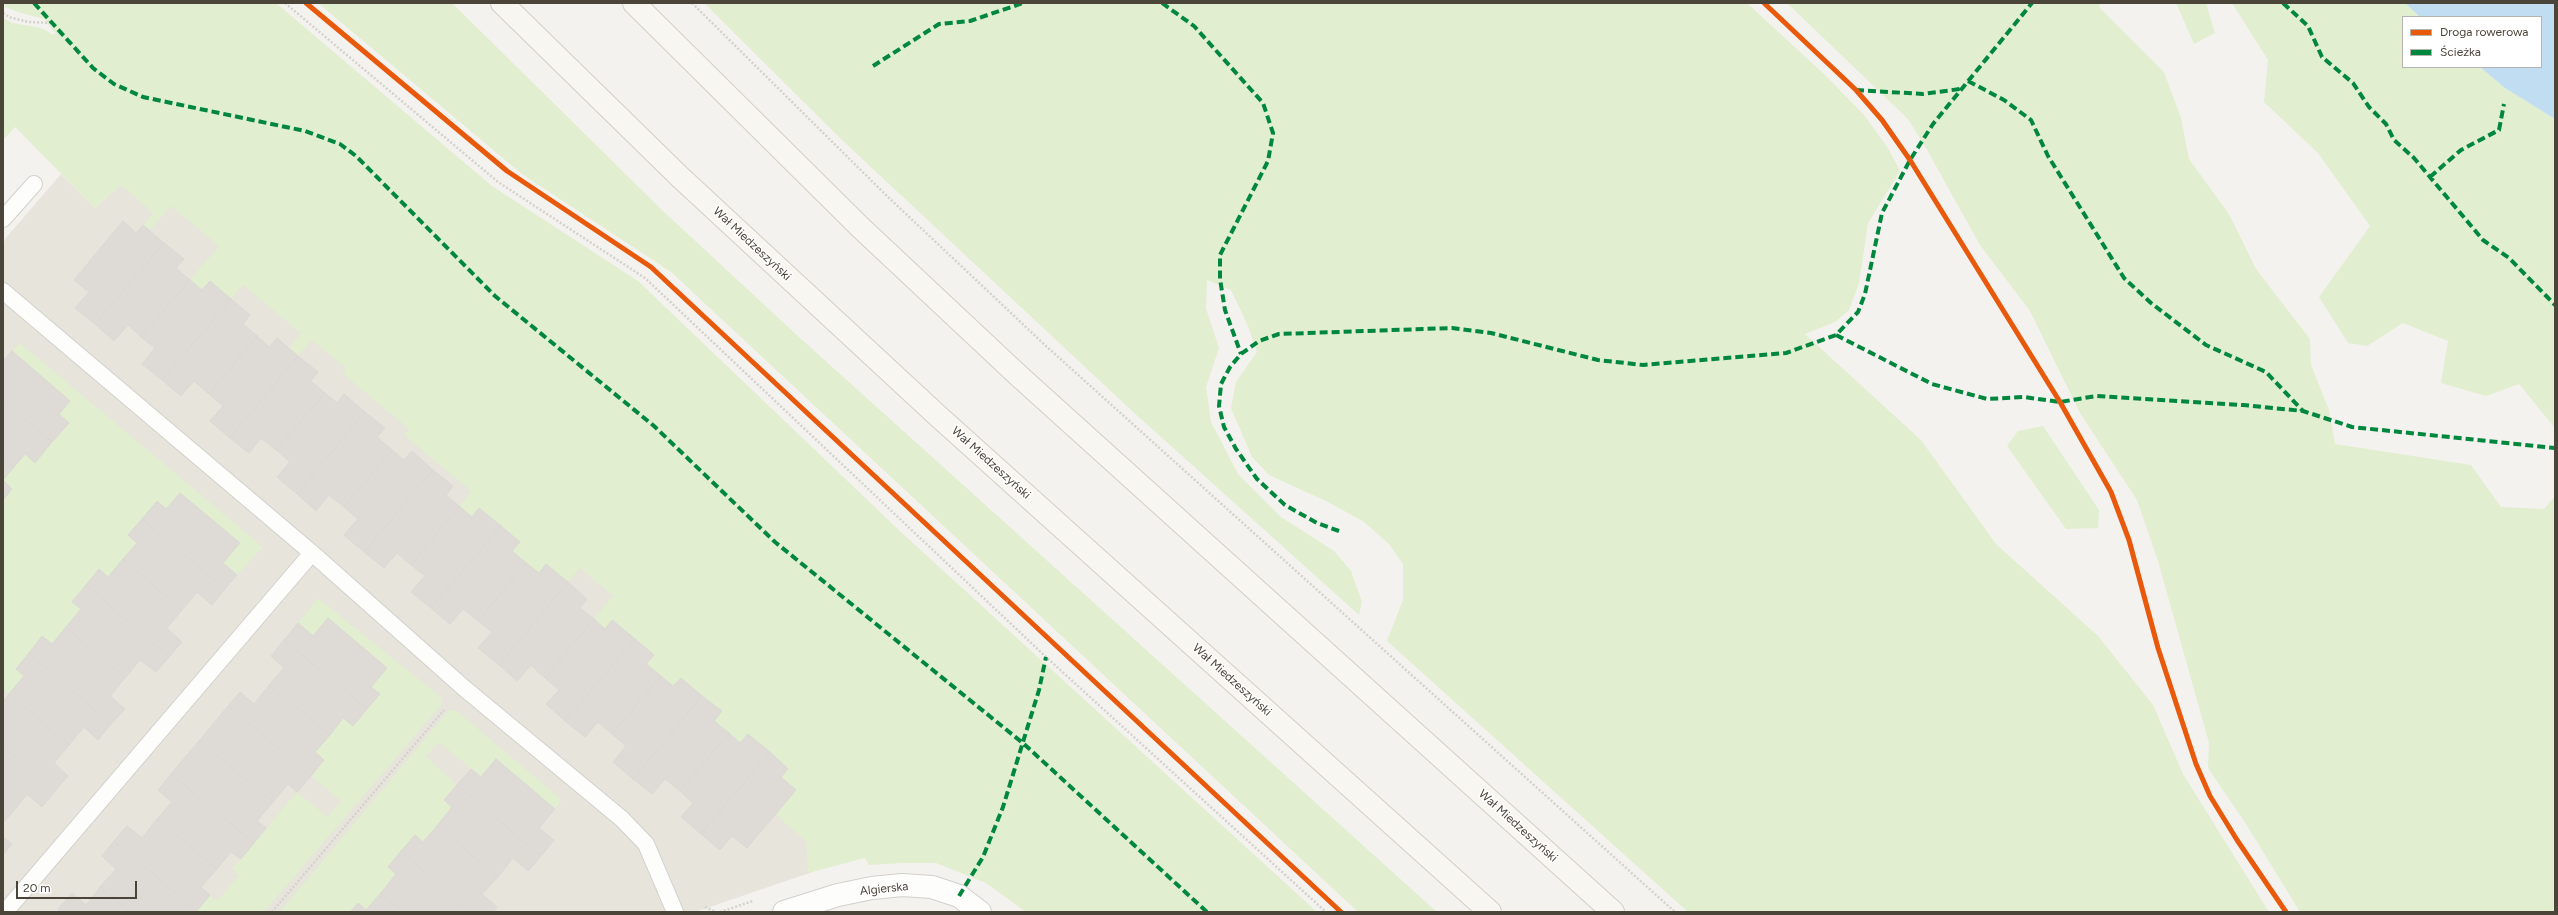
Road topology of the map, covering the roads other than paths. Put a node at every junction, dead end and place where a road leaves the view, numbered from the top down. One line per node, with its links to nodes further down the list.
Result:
1 (502, 3): 11 (main road, Wał Miedzeszyński)
2 (634, 3): 12 (main road, Wał Miedzeszyński)
3 (34, 184): 4 (lane)
4 (3, 219)
5 (3, 291): 6 (lane)
6 (312, 553): 7 (lane); 8 (lane)
7 (5, 912)
8 (675, 912)
9 (784, 912): 10 (street, Algierska)
10 (980, 912)
11 (1490, 912)
12 (1613, 912)

